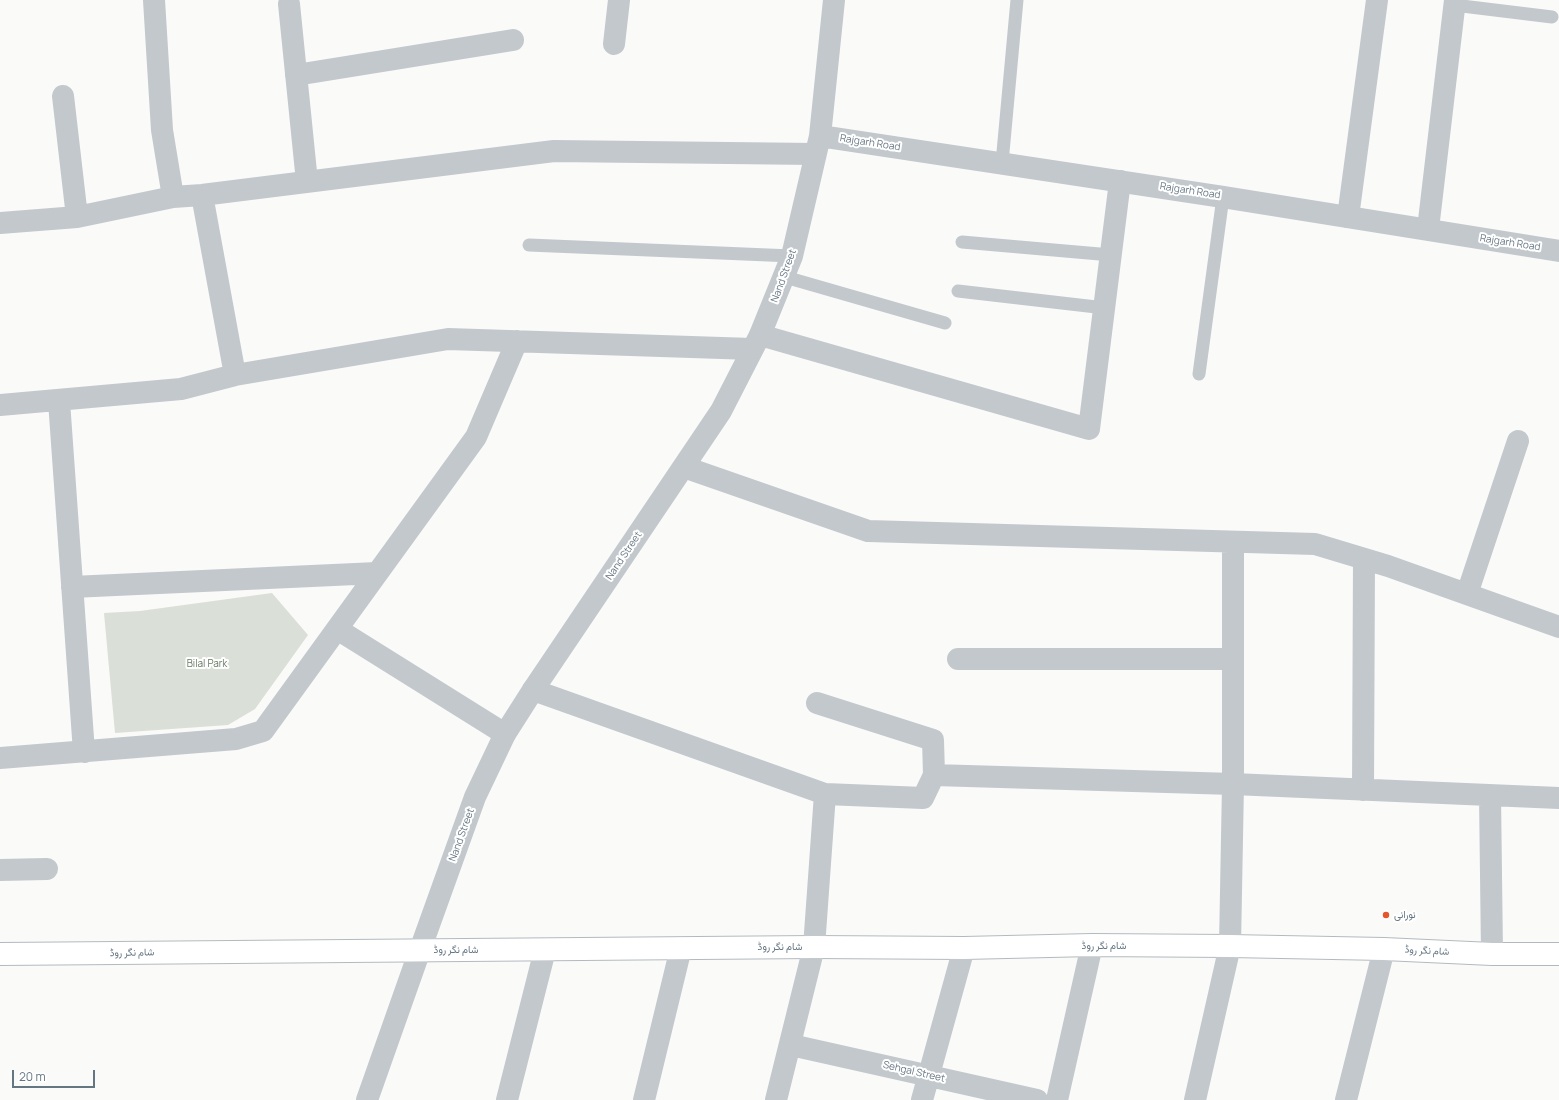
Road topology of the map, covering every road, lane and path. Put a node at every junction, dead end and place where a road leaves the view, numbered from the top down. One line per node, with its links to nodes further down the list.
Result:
1 (154, 0): 19 (street)
2 (619, 0): 10 (street)
3 (834, 0): 13 (street, Nand Street)
4 (1017, 0): 14 (lane)
5 (1377, 0): 21 (street)
6 (1455, 2): 8 (lane); 23 (street)
7 (289, 4): 11 (street)
8 (1552, 16)
9 (513, 40): 11 (street)
10 (614, 44)
11 (296, 75): 16 (street)
12 (63, 96): 20 (street)
13 (818, 145): 14 (street, Rajgarh Road); 16 (street, Rajgarh Road); 28 (street, Nand Street)
14 (1002, 163): 15 (street, Rajgarh Road)
15 (1120, 181): 18 (street, Rajgarh Road); 27 (street)
16 (307, 182): 17 (street, Rajgarh Road)
17 (202, 195): 19 (street, Rajgarh Road); 36 (street)
18 (1223, 196): 21 (street, Rajgarh Road); 35 (lane)
19 (172, 197): 20 (street, Rajgarh Road)
20 (77, 217): 22 (street, Rajgarh Road)
21 (1348, 217): 23 (street, Rajgarh Road)
22 (0, 223)
23 (1428, 229): 26 (street, Rajgarh Road)
24 (962, 242): 27 (lane)
25 (529, 245): 28 (lane)
26 (1559, 251)
27 (1111, 255): 31 (street)
28 (792, 256): 29 (street, Nand Street)
29 (785, 278): 32 (lane); 34 (street, Nand Street)
30 (958, 291): 31 (lane)
31 (1104, 308): 34 (street)
32 (945, 323)
33 (517, 341): 34 (street); 36 (street); 43 (street)
34 (756, 342): 40 (street, Nand Street)
35 (1199, 374)
36 (235, 375): 37 (street)
37 (59, 401): 38 (street); 44 (street)
38 (0, 405)
39 (1518, 441): 45 (street)
40 (684, 467): 41 (street); 50 (street, Nand Street)
41 (1233, 542): 42 (street); 49 (street)
42 (1364, 559): 45 (street); 57 (street)
43 (377, 573): 44 (street); 47 (street)
44 (72, 587): 53 (street)
45 (1467, 594): 46 (street)
46 (1559, 627)
47 (337, 629): 52 (street); 53 (street)
48 (958, 659): 49 (street)
49 (1233, 659): 56 (street)
50 (533, 690): 52 (street, Nand Street); 58 (street)
51 (817, 703): 55 (street)
52 (505, 734): 69 (street, Nand Street)
53 (84, 752): 54 (street)
54 (0, 758)
55 (934, 775): 56 (street); 58 (street)
56 (1233, 784): 57 (street); 64 (street)
57 (1363, 790): 59 (street)
58 (825, 794): 65 (street)
59 (1490, 795): 60 (street); 72 (street)
60 (1559, 798)
61 (47, 869): 62 (street)
62 (0, 870)
63 (1092, 945): 64 (main road, شام نگر روڈ); 67 (main road, شام نگر روڈ); 82 (street)
64 (1230, 946): 68 (main road, شام نگر روڈ); 83 (street)
65 (814, 947): 66 (main road, شام نگر روڈ); 67 (main road, شام نگر روڈ); 74 (street)
66 (681, 948): 70 (main road, شام نگر روڈ); 78 (street)
67 (964, 948): 75 (street)
68 (1384, 949): 72 (main road, شام نگر روڈ); 84 (street)
69 (420, 950): 70 (main road, شام نگر روڈ); 71 (main road, شام نگر روڈ); 76 (street, Nand Street)
70 (545, 950): 77 (street)
71 (0, 954)
72 (1492, 954): 73 (main road, شام نگر روڈ)
73 (1559, 954)
74 (791, 1045): 75 (street, Sehgal Street); 79 (street)
75 (928, 1076): 80 (street); 81 (street, Sehgal Street)
76 (369, 1100)
77 (507, 1100)
78 (644, 1100)
79 (776, 1100)
80 (922, 1100)
81 (1037, 1100)
82 (1057, 1100)
83 (1195, 1100)
84 (1346, 1100)

